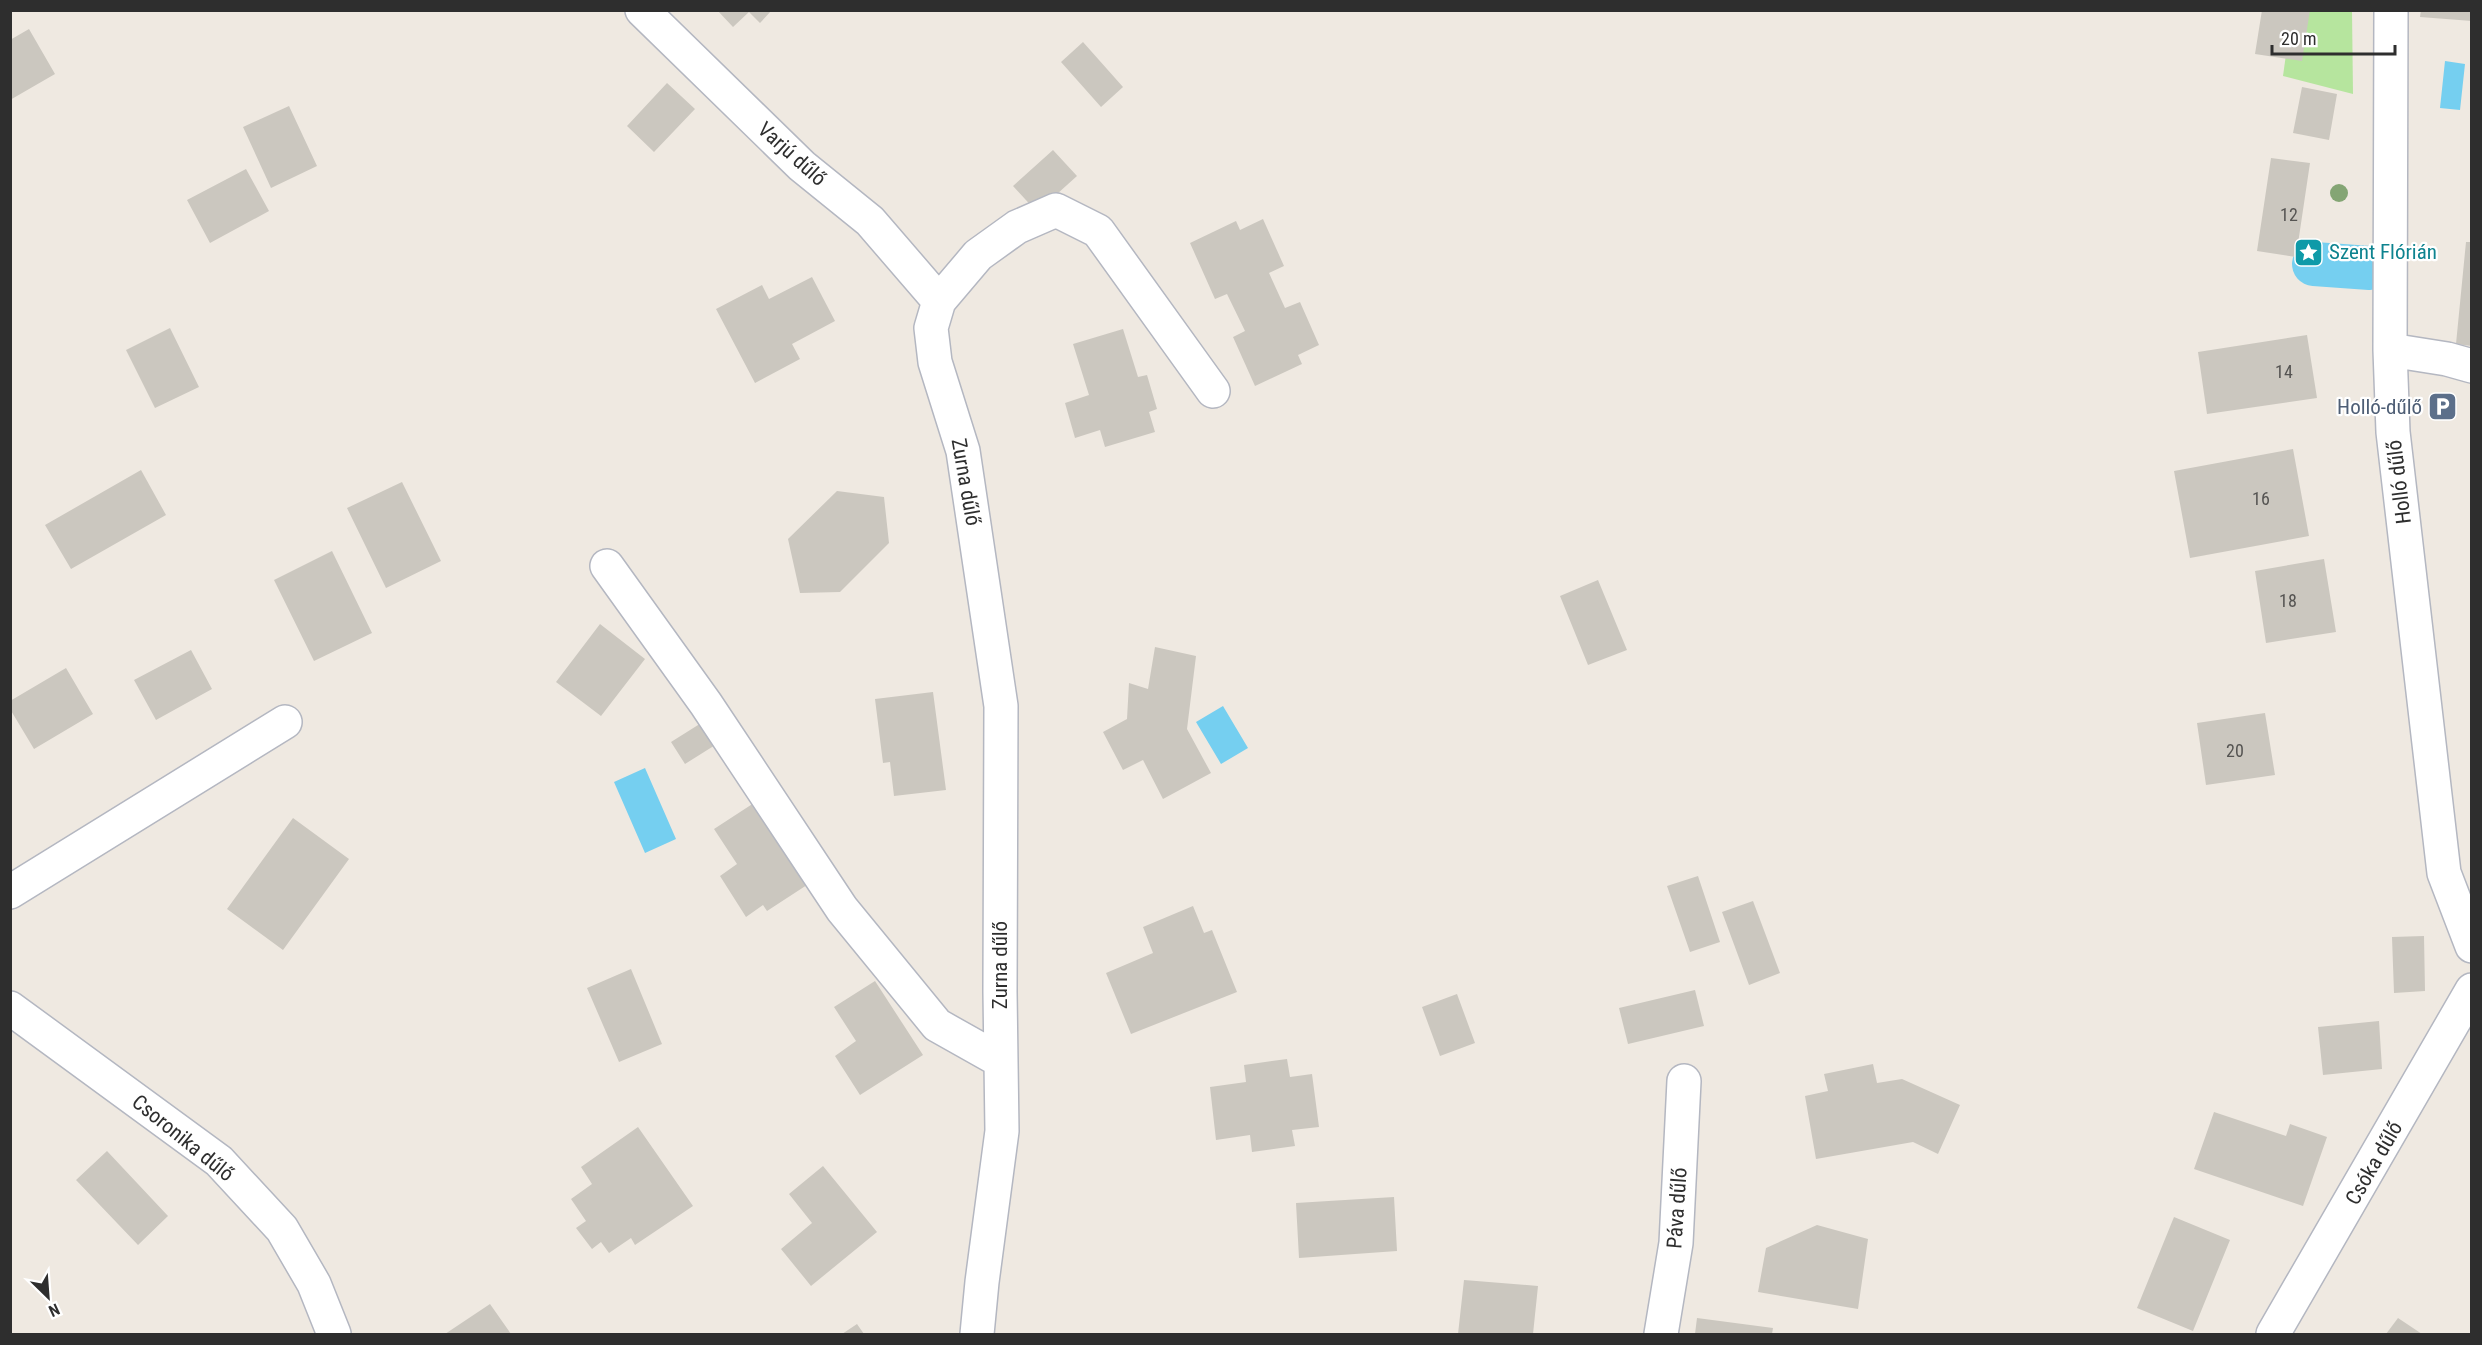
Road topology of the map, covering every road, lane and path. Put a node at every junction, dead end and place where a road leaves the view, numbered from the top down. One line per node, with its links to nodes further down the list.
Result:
1 (642, 10): 3 (street, Varjú dűlő)
2 (2391, 10): 4 (street, Holló dűlő)
3 (939, 301): 6 (street, Zurna dűlő); 13 (street, Zurna dűlő)
4 (2390, 350): 5 (street); 10 (street, Holló dűlő)
5 (2472, 366)
6 (1213, 391)
7 (607, 566): 13 (street)
8 (285, 722): 9 (street)
9 (10, 892)
10 (2472, 946)
11 (2472, 990): 18 (street, Csóka dűlő)
12 (10, 1008): 15 (street, Csoronika dűlő)
13 (1001, 1061): 16 (street, Zurna dűlő)
14 (1684, 1081): 17 (street, Páva dűlő)
15 (334, 1335)
16 (977, 1335)
17 (1661, 1335)
18 (2273, 1335)

